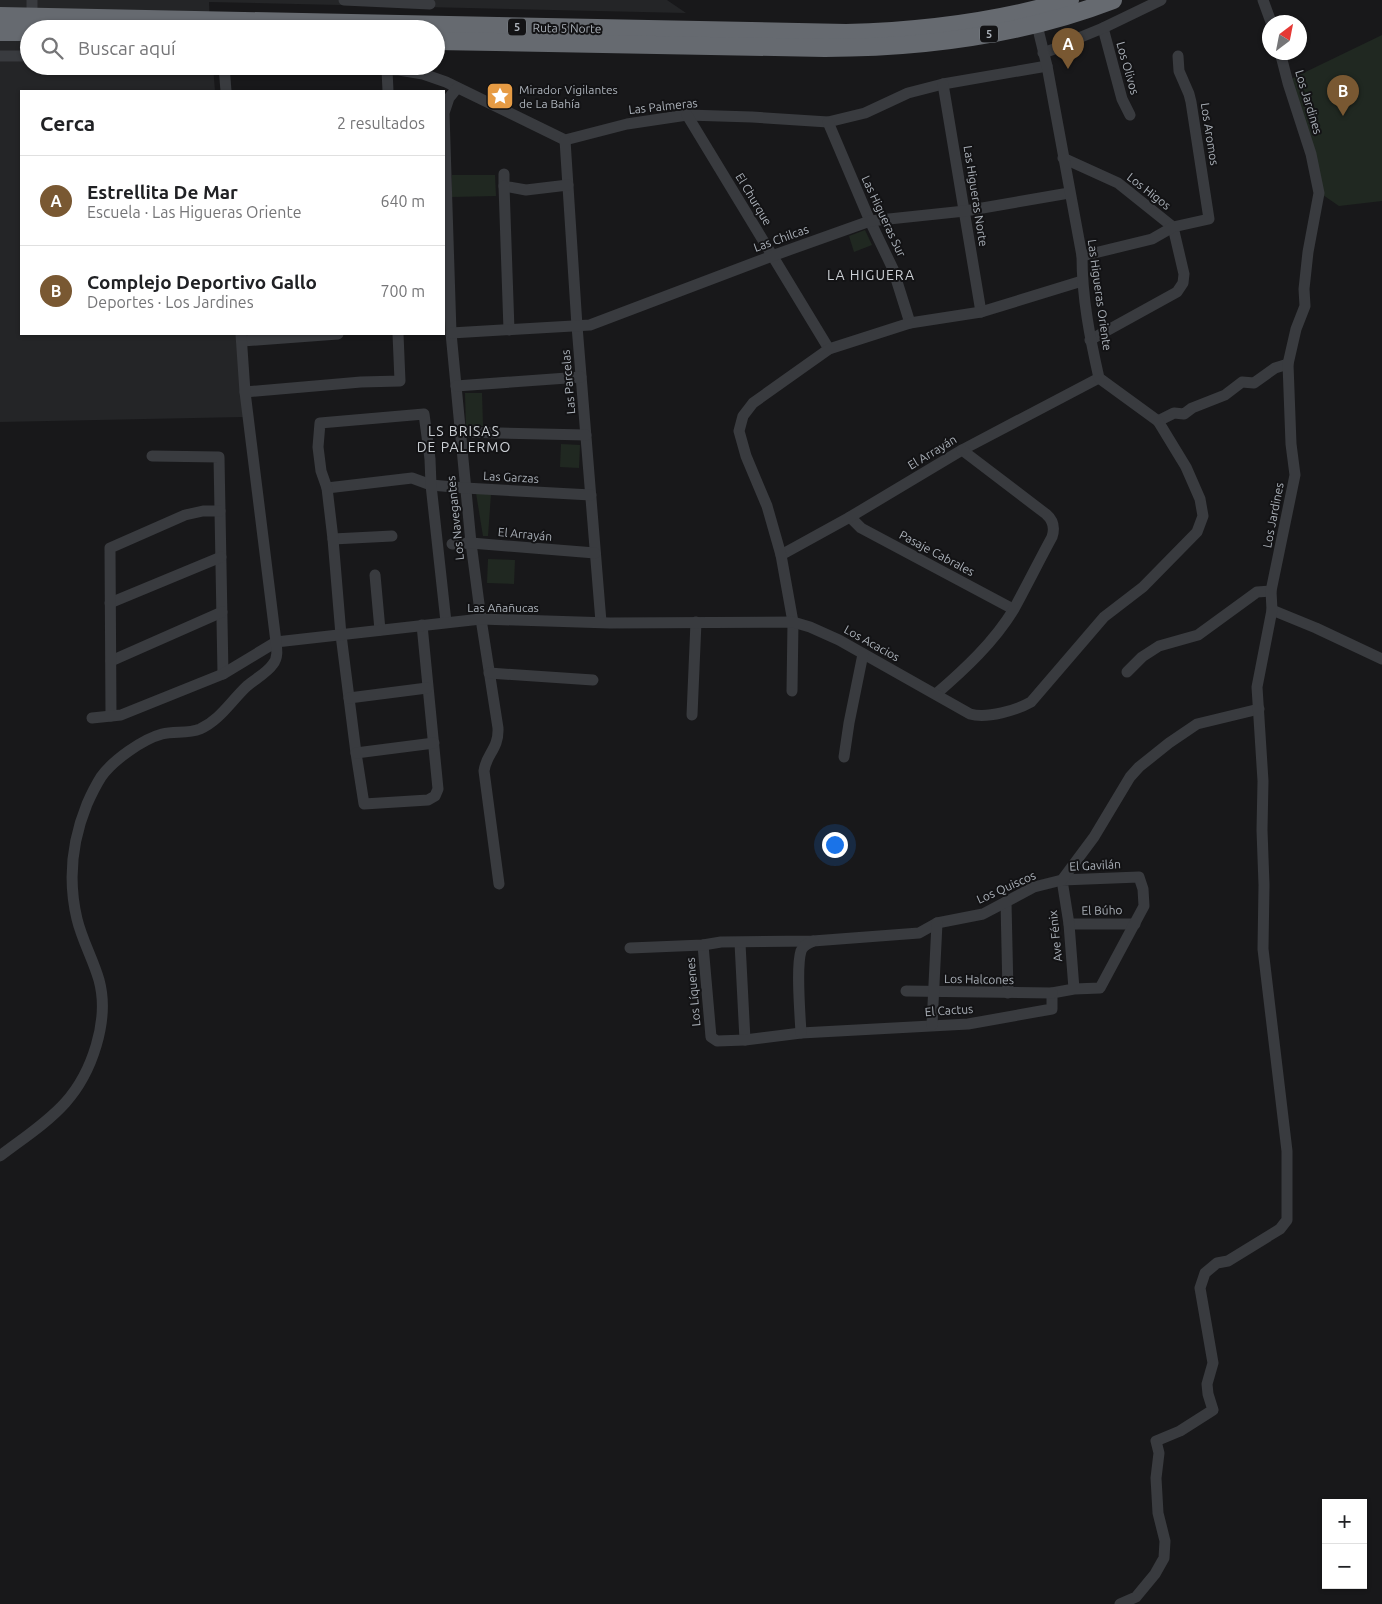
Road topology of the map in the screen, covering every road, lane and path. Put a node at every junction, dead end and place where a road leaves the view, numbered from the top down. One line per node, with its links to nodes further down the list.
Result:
1 (344, 0): 6 (street)
2 (1070, 0): 10 (highway, Ruta 5 Norte / 5)
3 (1113, 0): 10 (highway, Ruta 5 Norte / 5)
4 (1161, 0): 14 (street)
5 (1263, 0): 7 (street)
6 (430, 4)
7 (1269, 15)
8 (0, 16): 9 (highway, Ruta 5 Norte / 5)
9 (31, 16): 11 (highway, Ruta 5 Norte / 5)
10 (1035, 18): 13 (highway, Ruta 5 Norte / 5); 16 (highway, Ruta 5 Norte / 5); 17 (street, Las Higueras Oriente)
11 (223, 20)
12 (20, 22): 15 (highway, Ruta 5 Norte / 5)
13 (445, 25)
14 (1103, 28): 17 (street); 32 (street, Los Olivos)
15 (0, 32)
16 (445, 41)
17 (1043, 53): 22 (street, Las Higueras Oriente)
18 (0, 56): 19 (street)
19 (20, 56)
20 (1178, 56): 41 (street, Los Aromos)
21 (1282, 60): 55 (street, Los Jardines)
22 (1047, 66): 26 (street, Las Palmeras); 36 (street, Las Higueras Oriente)
23 (225, 75): 28 (street)
24 (387, 75): 29 (street)
25 (426, 75): 27 (street)
26 (943, 84): 33 (street, Las Palmeras); 39 (street, Las Higueras Norte)
27 (457, 88): 30 (street, Los Navegantes); 34 (street)
28 (226, 90)
29 (388, 90)
30 (445, 110)
31 (687, 115): 33 (street, Las Palmeras); 34 (street, Las Palmeras); 42 (street, El Churque)
32 (1130, 116)
33 (828, 122): 40 (street, Las Higueras Sur)
34 (565, 140): 37 (street, Las Parcelas)
35 (445, 144): 49 (street, Los Navegantes)
36 (1062, 158): 38 (street, Las Higueras Oriente); 41 (street, Los Higos)
37 (568, 185): 47 (street, Las Parcelas); 48 (street)
38 (1069, 193): 39 (street, Las Chilcas); 43 (street, Las Higueras Oriente)
39 (964, 211): 40 (street, Las Chilcas); 45 (street, Las Higueras Norte)
40 (870, 221): 42 (street, Las Chilcas); 46 (street, Las Higueras Sur)
41 (1173, 227): 43 (street); 53 (street, Los Higos)
42 (772, 256): 47 (street, Las Chilcas); 54 (street, El Churque)
43 (1082, 256): 44 (street, Las Higueras Oriente)
44 (1082, 281): 45 (street); 53 (street, Las Higueras Oriente)
45 (981, 312): 46 (street)
46 (910, 322): 54 (street)
47 (577, 326): 48 (street, Las Chilcas); 56 (street, Las Parcelas)
48 (508, 330): 49 (street, Las Chilcas)
49 (451, 333): 58 (street, Los Navegantes)
50 (306, 335): 52 (street)
51 (398, 335): 59 (street)
52 (242, 337): 59 (street)
53 (1090, 340): 57 (street, Las Higueras Oriente)
54 (829, 349): 76 (street)
55 (1288, 364): 60 (street); 79 (street, Los Jardines)
56 (581, 377): 58 (street); 62 (street, Las Parcelas)
57 (1099, 378): 60 (street); 63 (street, El Arrayán)
58 (456, 386): 61 (street, Los Navegantes)
59 (245, 392): 92 (street)
60 (1158, 421): 102 (street)
61 (460, 432): 62 (street); 67 (street, Los Navegantes)
62 (586, 435): 68 (street, Las Parcelas)
63 (962, 450): 70 (street, El Arrayán); 81 (street)
64 (152, 456): 69 (street)
65 (431, 485): 66 (street, Las Garzas); 66 (street); 67 (street, Las Garzas); 85 (street)
66 (327, 488): 72 (street)
67 (465, 488): 68 (street, Las Garzas); 73 (street, Los Navegantes)
68 (590, 495): 75 (street, Las Parcelas)
69 (220, 511): 77 (street); 80 (street)
70 (850, 517): 76 (street, El Arrayán); 81 (street, Pasaje Cabrales)
71 (392, 536): 72 (street)
72 (333, 539): 91 (street)
73 (471, 543): 74 (street, El Arrayán); 75 (street, El Arrayán); 84 (street, Los Navegantes)
74 (452, 544)
75 (595, 554): 86 (street, Las Parcelas)
76 (780, 555): 88 (street)
77 (221, 557): 80 (street); 83 (street)
78 (374, 575): 90 (street)
79 (1271, 591): 82 (street, Los Jardines); 96 (street)
80 (110, 603): 95 (street)
81 (1013, 609): 102 (street)
82 (1272, 610): 94 (street); 104 (street, Los Jardines)
83 (222, 612): 95 (street); 98 (street)
84 (481, 618): 85 (street, Las Añañucas); 86 (street, Las Añañucas); 97 (street, Los Navegantes)
85 (446, 622): 89 (street, Las Añañucas)
86 (601, 622): 87 (street, Las Añañucas)
87 (696, 622): 88 (street, Las Añañucas); 105 (street)
88 (793, 622): 93 (street, Los Acacios); 101 (street)
89 (422, 625): 90 (street, Las Añañucas); 100 (street)
90 (380, 630): 91 (street, Las Añañucas)
91 (341, 634): 92 (street, Las Añañucas); 103 (street)
92 (276, 642): 98 (street, Las Añañucas); 130 (street)
93 (863, 654): 102 (street, Los Acacios); 110 (street)
94 (1382, 659)
95 (111, 661): 106 (street)
96 (1127, 672)
97 (488, 673): 99 (street); 112 (street, Los Navegantes)
98 (223, 674): 106 (street, Las Añañucas)
99 (593, 680)
100 (427, 688): 103 (street); 108 (street)
101 (792, 691)
102 (936, 694)
103 (349, 698): 109 (street)
104 (1259, 709): 111 (street); 131 (street, Los Jardines)
105 (692, 715)
106 (111, 716): 107 (street, Las Añañucas)
107 (92, 718)
108 (434, 743): 109 (street); 109 (street)
109 (356, 753)
110 (844, 757)
111 (1062, 880): 113 (street, Los Quiscos); 115 (street, Ave Fénix); 116 (street, El Gavilán)
112 (499, 884)
113 (1006, 902): 114 (street, Los Quiscos); 125 (street)
114 (937, 923): 117 (street, Los Quiscos); 123 (street)
115 (1069, 924): 116 (street, El Búho); 121 (street, Ave Fénix)
116 (1135, 924): 121 (street)
117 (813, 941): 118 (street, Los Quiscos); 127 (street)
118 (740, 943): 119 (street, Los Quiscos); 129 (street)
119 (703, 945): 120 (street, Los Quiscos); 128 (street, Los Líquenes)
120 (630, 948)
121 (1074, 989): 124 (street)
122 (906, 991): 123 (street, Los Halcones)
123 (934, 992): 125 (street, Los Halcones); 126 (street)
124 (1052, 993): 125 (street, Los Halcones); 126 (street, El Cactus)
125 (1008, 994)
126 (932, 1025): 127 (street, El Cactus)
127 (801, 1033): 129 (street, El Cactus)
128 (711, 1037): 129 (street, El Cactus)
129 (745, 1040)
130 (0, 1156)
131 (1120, 1604)

